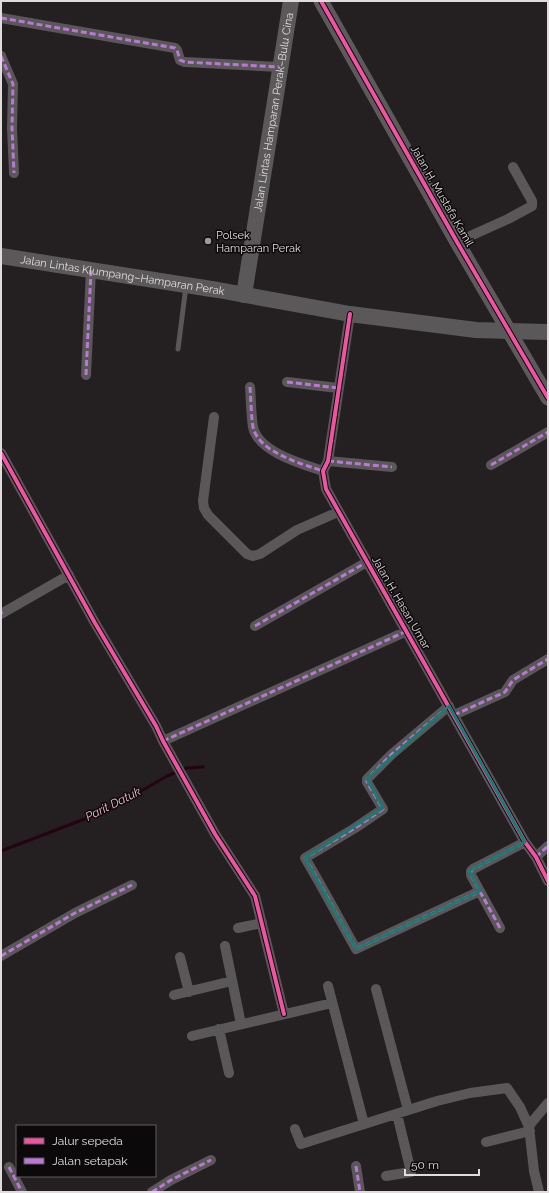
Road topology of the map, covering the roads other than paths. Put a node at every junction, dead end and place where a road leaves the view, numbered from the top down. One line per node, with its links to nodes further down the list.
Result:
1 (291, 1): 5 (main road, Jalan Lintas Hamparan Perak–Bulu Cina)
2 (321, 1): 8 (street, Jalan H. Mustafa Kamil)
3 (1, 18): 5 (street)
4 (1, 56): 7 (street)
5 (279, 67): 12 (main road, Jalan Lintas Hamparan Perak–Bulu Cina)
6 (514, 167): 8 (street)
7 (14, 174)
8 (457, 242): 14 (street, Jalan H. Mustafa Kamil)
9 (1, 256): 10 (main road, Jalan Lintas Klumpang–Hamparan Perak)
10 (91, 270): 11 (main road, Jalan Lintas Klumpang–Hamparan Perak); 17 (street)
11 (186, 285): 12 (main road, Jalan Lintas Klumpang–Hamparan Perak); 16 (lane)
12 (244, 295): 13 (main road, Jalan Lintas Klumpang–Hamparan Perak)
13 (350, 314): 14 (main road, Jalan Lintas Klumpang–Hamparan Perak); 20 (street)
14 (510, 332): 15 (main road, Jalan Lintas Klumpang–Hamparan Perak); 21 (street, Jalan H. Mustafa Kamil)
15 (548, 332)
16 (178, 349)
17 (86, 375)
18 (287, 382): 20 (street)
19 (250, 387): 28 (street)
20 (338, 388): 25 (street)
21 (548, 398)
22 (214, 417): 29 (street)
23 (548, 432): 26 (street)
24 (1, 454): 31 (street)
25 (328, 461): 27 (street); 28 (street)
26 (491, 465)
27 (392, 467)
28 (323, 471): 29 (street, Jalan H. Hasan Umar)
29 (338, 512): 30 (street, Jalan H. Hasan Umar)
30 (367, 562): 33 (street); 34 (street, Jalan H. Hasan Umar)
31 (69, 575): 32 (street); 37 (street)
32 (1, 613)
33 (255, 626)
34 (407, 631): 36 (street, Jalan H. Hasan Umar); 37 (street)
35 (548, 659): 36 (street)
36 (451, 711): 38 (street, Jalan H. Hasan Umar); 43 (street)
37 (163, 741): 44 (street)
38 (525, 842): 40 (street, Jalan H. Hasan Umar); 43 (street)
39 (548, 846): 40 (street)
40 (536, 857): 41 (street, Jalan H. Hasan Umar)
41 (548, 881)
42 (132, 885): 48 (street)
43 (480, 891): 46 (street)
44 (262, 923): 45 (street); 56 (street)
45 (238, 928)
46 (500, 928)
47 (225, 946): 50 (street)
48 (1, 956)
49 (180, 957): 53 (street)
50 (232, 981): 53 (street); 57 (street)
51 (328, 986): 55 (street)
52 (376, 990): 62 (street)
53 (189, 992): 54 (street)
54 (174, 995)
55 (332, 1003): 56 (street); 64 (street)
56 (284, 1014): 57 (street)
57 (241, 1024): 58 (street)
58 (219, 1029): 59 (street); 60 (street)
59 (192, 1036)
60 (229, 1073)
61 (548, 1103): 66 (street)
62 (408, 1110): 63 (street); 66 (street)
63 (397, 1114): 64 (street); 71 (street)
64 (364, 1124): 65 (street)
65 (295, 1129)
66 (530, 1129): 67 (street); 75 (street)
67 (486, 1142)
68 (211, 1160): 73 (street)
69 (356, 1166): 74 (street)
70 (9, 1167): 72 (street)
71 (386, 1176)
72 (22, 1192)
73 (152, 1192)
74 (360, 1192)
75 (539, 1192)

